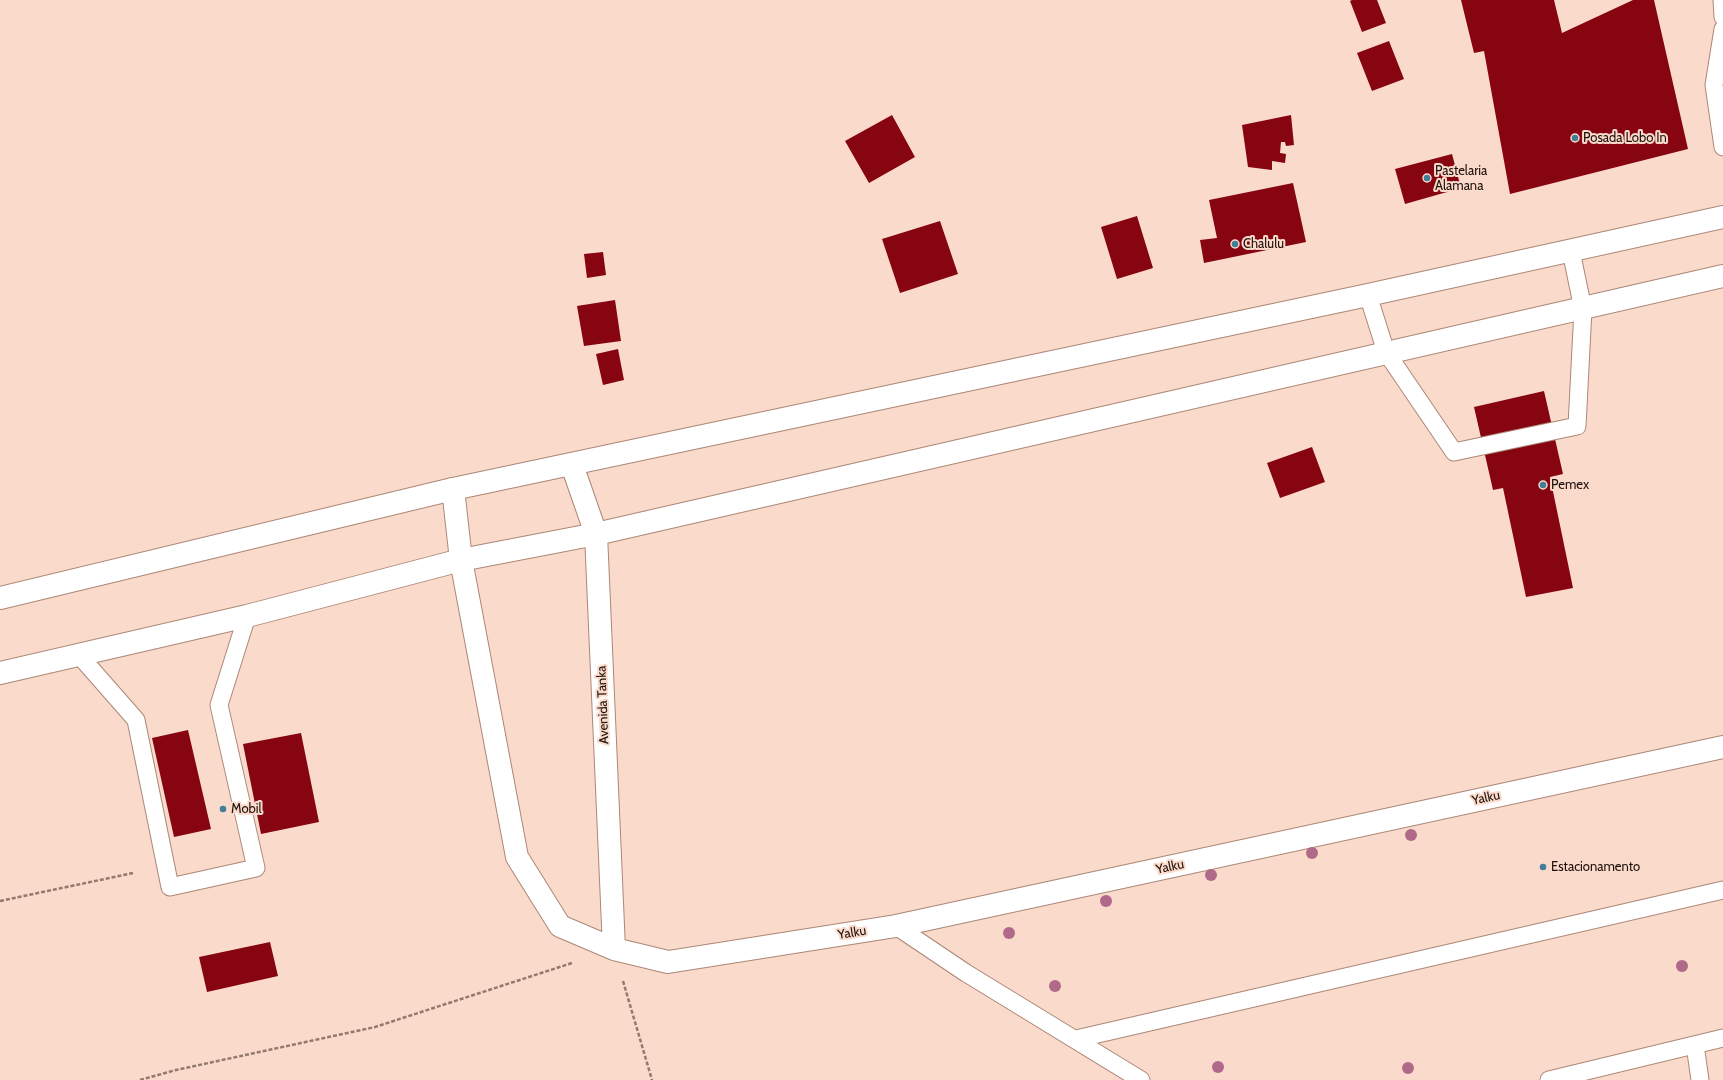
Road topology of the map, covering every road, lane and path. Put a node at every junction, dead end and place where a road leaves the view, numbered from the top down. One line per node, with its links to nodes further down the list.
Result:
1 (1722, 0): 2 (lane)
2 (1723, 17)
3 (1723, 29): 4 (lane)
4 (1723, 147)
5 (1723, 216): 6 (main road)
6 (1571, 251): 8 (main road); 9 (lane)
7 (1723, 276): 9 (main road)
8 (1368, 295): 10 (lane); 11 (main road)
9 (1583, 309): 10 (main road); 10 (lane)
10 (1386, 352): 13 (main road)
11 (572, 465): 12 (main road); 13 (main road, Avenida Tanka)
12 (453, 490): 14 (main road, Yalku); 15 (main road)
13 (596, 534): 14 (main road); 24 (main road, Avenida Tanka)
14 (461, 560): 16 (main road); 24 (main road, Yalku)
15 (0, 598)
16 (247, 616): 17 (main road); 17 (lane)
17 (79, 654): 18 (main road)
18 (0, 673)
19 (1723, 746): 23 (main road, Yalku)
20 (133, 873): 22 (path)
21 (1723, 890): 26 (lane)
22 (0, 901)
23 (896, 926): 24 (main road, Yalku); 26 (lane)
24 (614, 949): 28 (path); 29 (path)
25 (1723, 1038): 27 (lane)
26 (1076, 1039): 30 (lane)
27 (1695, 1045): 31 (lane); 32 (lane)
28 (140, 1080)
29 (652, 1080)
30 (1141, 1080)
31 (1548, 1080)
32 (1700, 1080)

